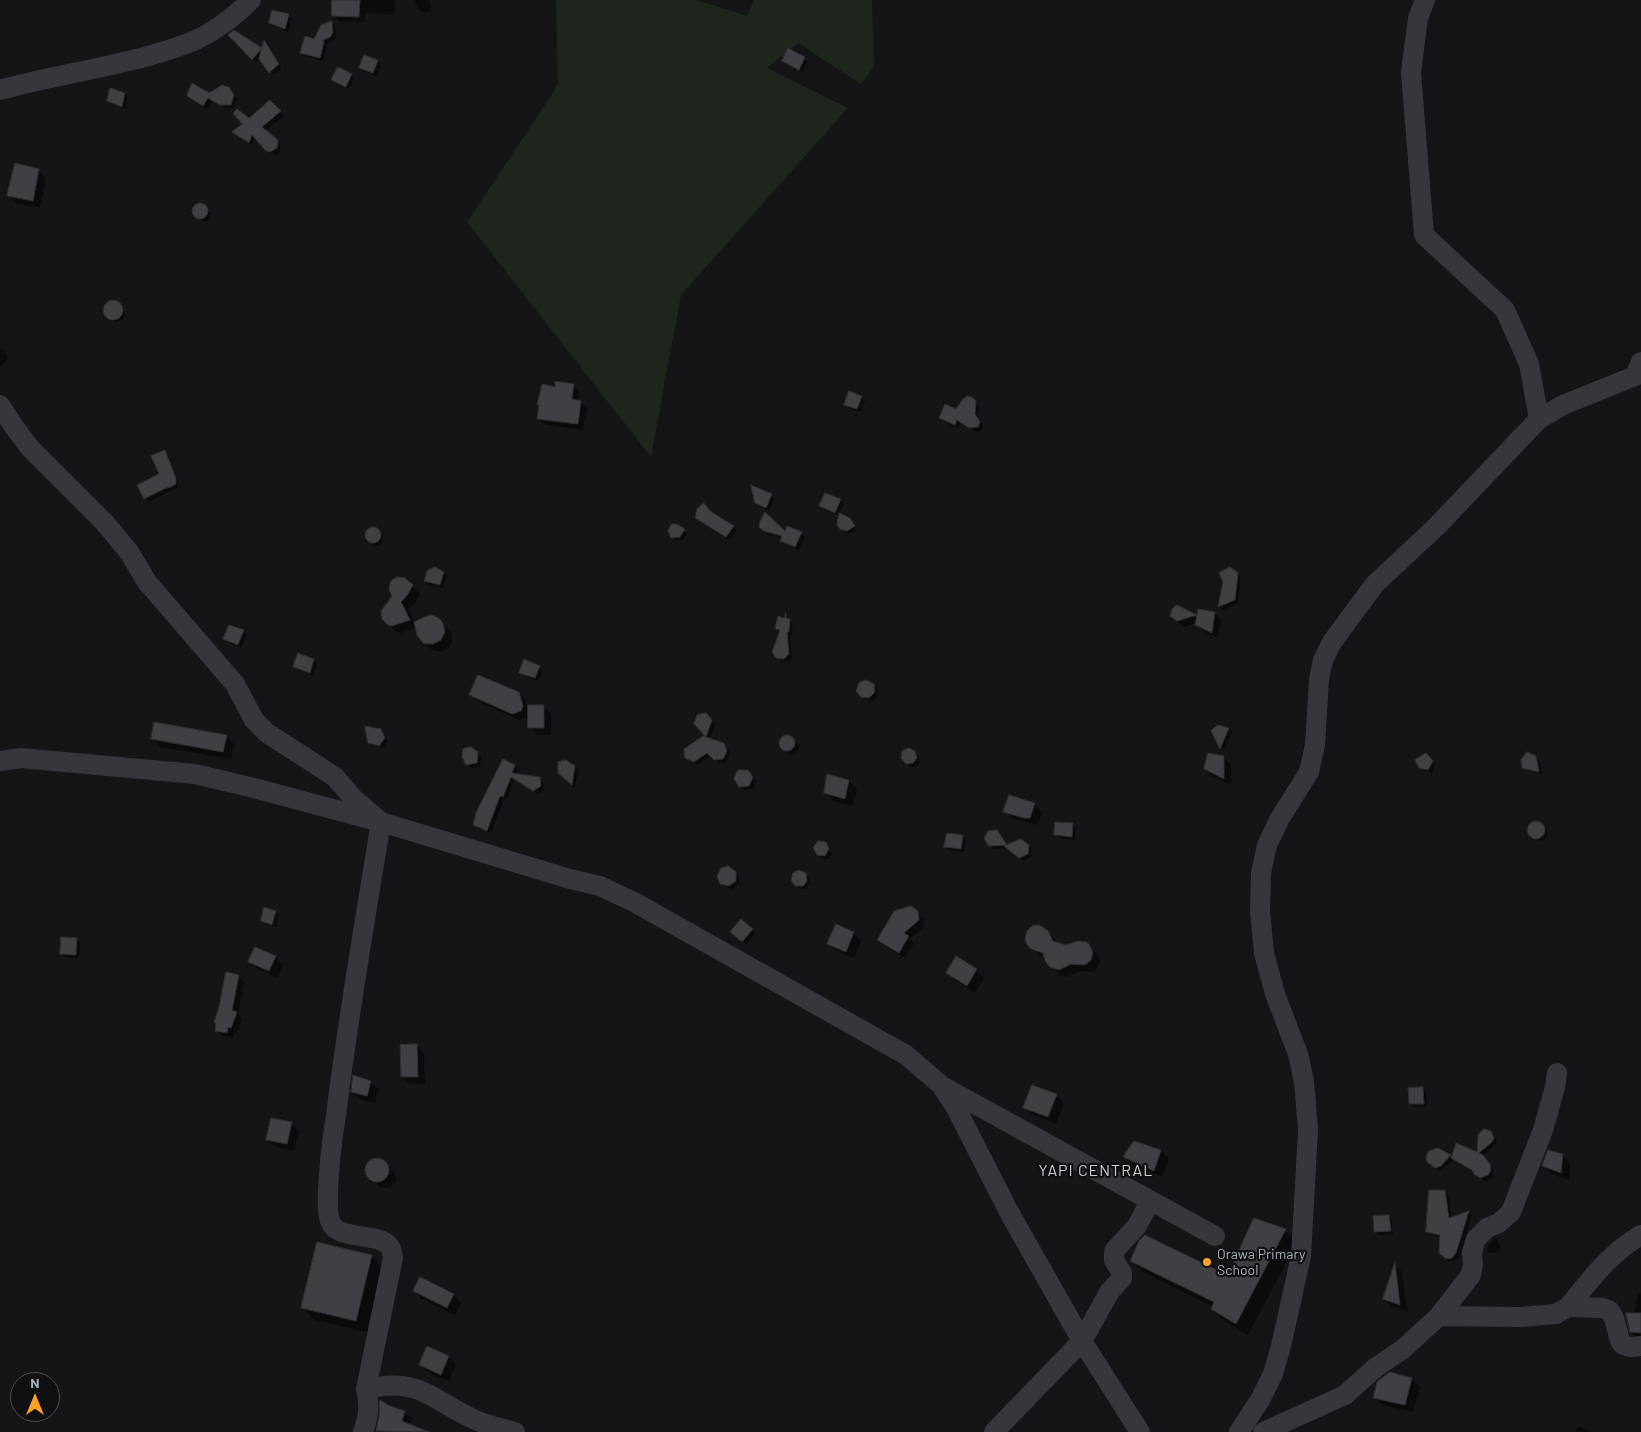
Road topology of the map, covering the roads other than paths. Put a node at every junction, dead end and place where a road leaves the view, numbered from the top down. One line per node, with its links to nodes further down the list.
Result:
1 (251, 0): 3 (street)
2 (1425, 0): 6 (street)
3 (0, 90)
4 (1641, 362): 6 (street)
5 (0, 405): 8 (street)
6 (1539, 419): 23 (street)
7 (0, 761): 8 (street)
8 (381, 822): 10 (street); 18 (street)
9 (1556, 1073): 15 (street)
10 (941, 1085): 11 (street); 16 (street)
11 (1150, 1201): 13 (street); 16 (street)
12 (1641, 1235): 14 (street)
13 (1215, 1236)
14 (1568, 1307): 15 (street); 17 (street)
15 (1439, 1316): 24 (street)
16 (1082, 1340): 21 (street); 22 (street)
17 (1641, 1346)
18 (366, 1389): 19 (street); 20 (street)
19 (363, 1432)
20 (515, 1432)
21 (994, 1432)
22 (1140, 1432)
23 (1239, 1432)
24 (1263, 1432)

